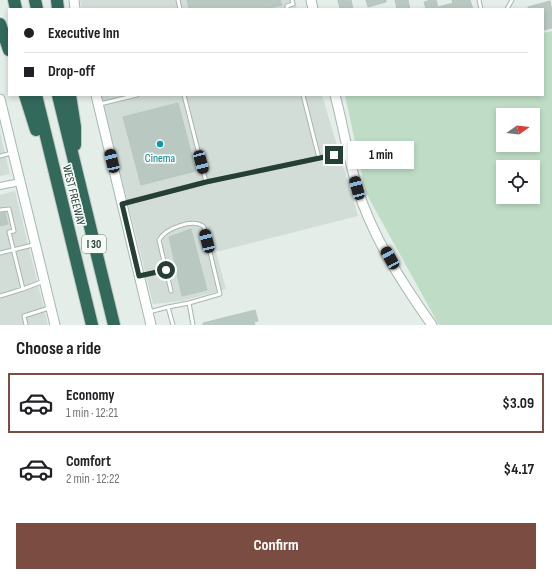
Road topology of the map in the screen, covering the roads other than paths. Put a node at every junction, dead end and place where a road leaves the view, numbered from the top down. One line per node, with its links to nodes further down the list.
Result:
1 (292, 0): 2 (lane)
2 (287, 8)
3 (0, 24): 4 (highway)
4 (8, 47)
5 (25, 96): 21 (highway)
6 (36, 96): 21 (highway, WEST FREEWAY / I 30)
7 (58, 96): 20 (highway, WEST FREEWAY / I 30)
8 (70, 96): 20 (highway)
9 (96, 96): 15 (main road)
10 (133, 96): 15 (lane)
11 (184, 96): 23 (lane)
12 (303, 96): 19 (lane)
13 (335, 96): 16 (main road)
14 (0, 99): 17 (main road)
15 (98, 104): 25 (main road)
16 (348, 152): 19 (lane); 47 (main road)
17 (13, 153): 18 (lane); 22 (main road)
18 (0, 156)
19 (319, 158): 23 (lane)
20 (75, 164): 43 (highway, WEST FREEWAY / I 30)
21 (53, 172): 42 (highway, WEST FREEWAY / I 30)
22 (20, 182): 24 (street); 27 (main road)
23 (206, 182): 25 (lane)
24 (0, 186)
25 (122, 204): 31 (main road)
26 (0, 210): 28 (lane)
27 (35, 244): 28 (lane); 32 (main road)
28 (13, 250): 29 (lane); 33 (lane)
29 (0, 253)
30 (166, 270): 31 (lane); 34 (lane); 36 (lane)
31 (139, 276): 39 (main road)
32 (44, 281): 33 (lane); 38 (main road)
33 (23, 290): 35 (lane)
34 (171, 291)
35 (0, 296)
36 (189, 303): 37 (lane); 46 (lane)
37 (168, 307): 39 (lane); 45 (lane)
38 (50, 308): 40 (lane); 41 (main road)
39 (148, 312): 44 (main road)
40 (26, 325)
41 (55, 325)
42 (92, 325)
43 (114, 325)
44 (151, 325)
45 (173, 325)
46 (193, 325)
47 (432, 325)

